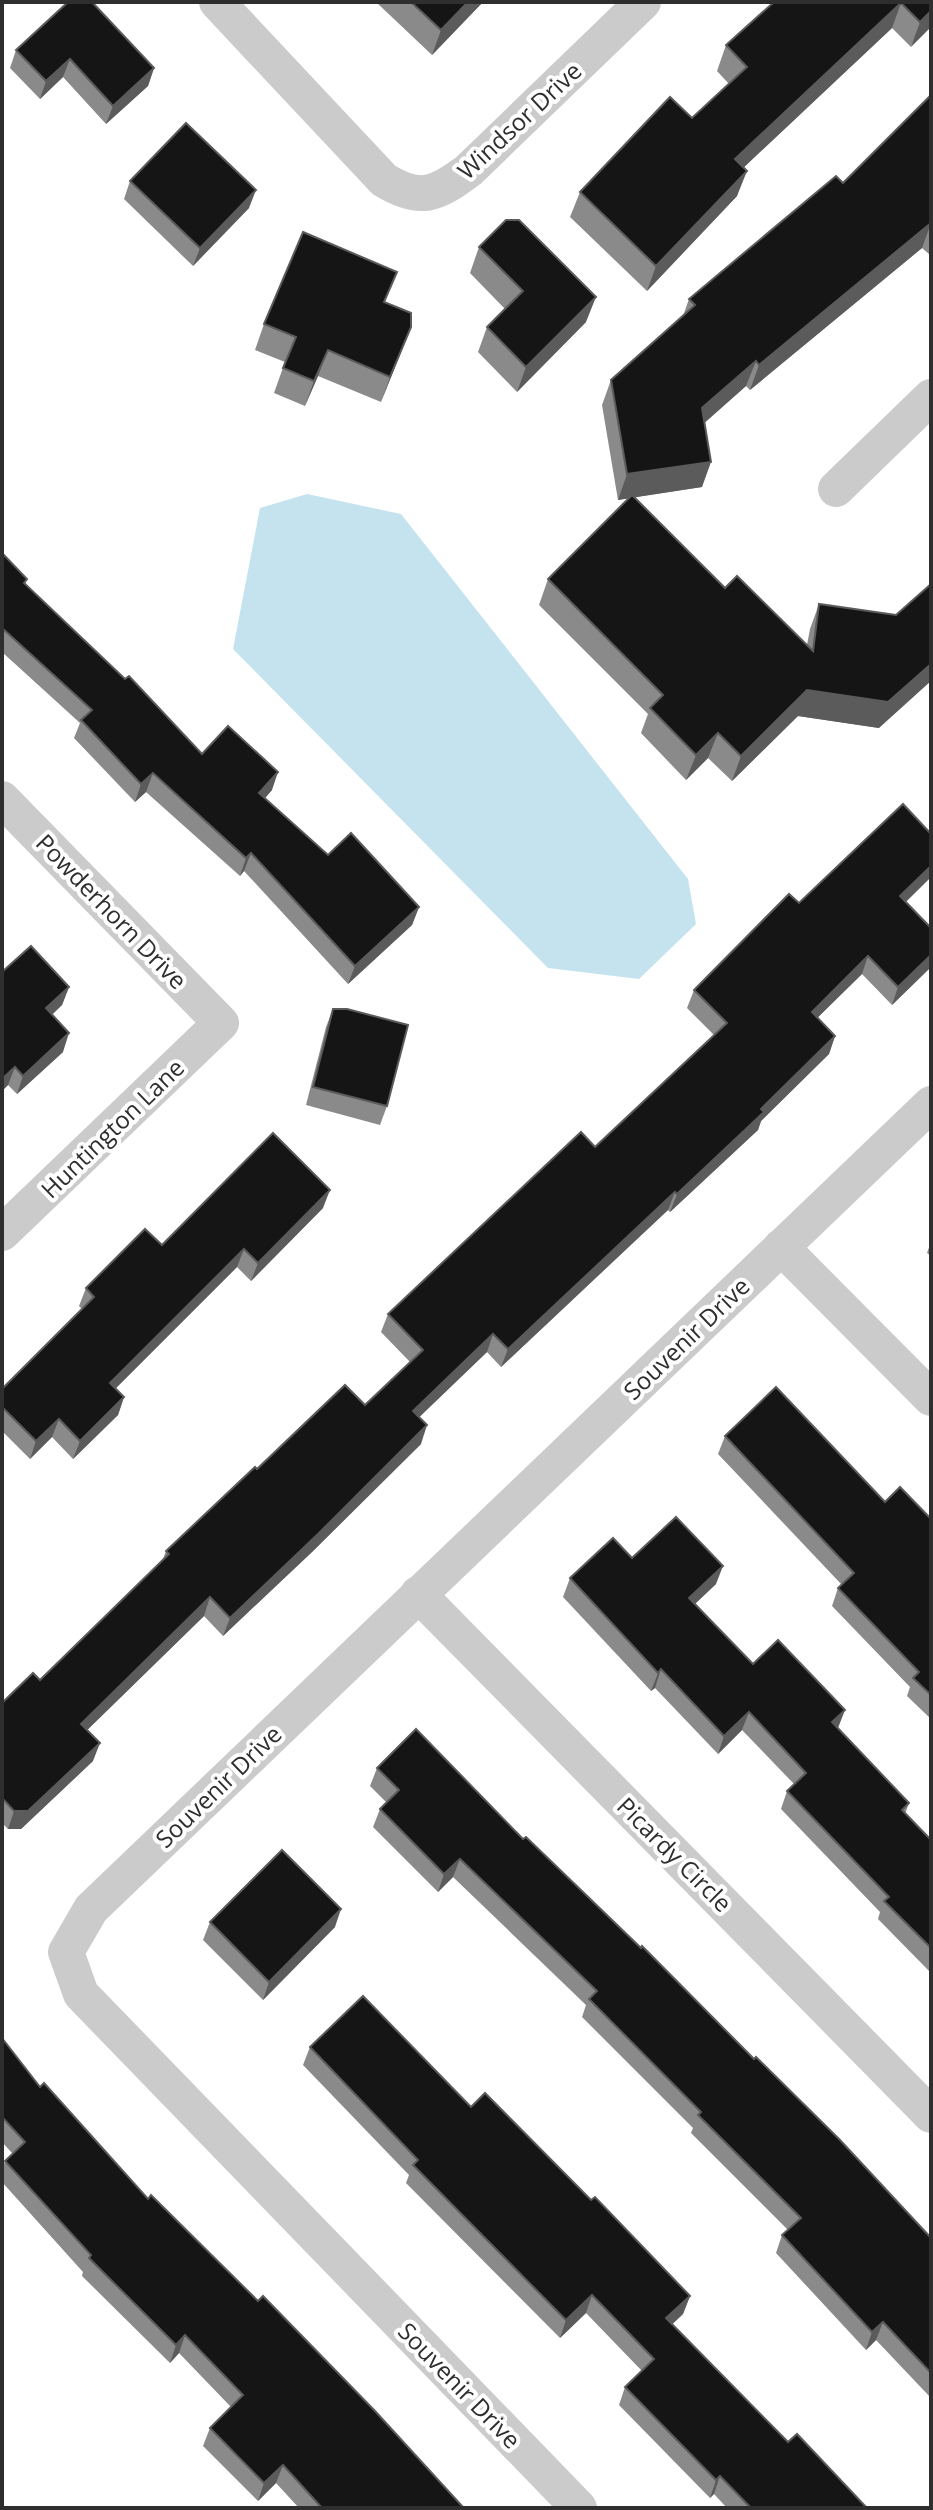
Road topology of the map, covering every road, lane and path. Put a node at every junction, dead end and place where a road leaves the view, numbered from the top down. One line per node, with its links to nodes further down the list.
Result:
1 (217, 2): 2 (street, Windsor Drive)
2 (643, 2)
3 (931, 397): 4 (street)
4 (836, 489)
5 (2, 799): 6 (street, Powderhorn Drive)
6 (221, 1023): 8 (street, Huntington Lane)
7 (931, 1104): 9 (street, Souvenir Drive)
8 (2, 1233)
9 (781, 1247): 10 (street); 11 (street, Souvenir Drive)
10 (931, 1398)
11 (418, 1594): 12 (street, Picardy Circle); 13 (street, Souvenir Drive)
12 (931, 2115)
13 (579, 2508)

